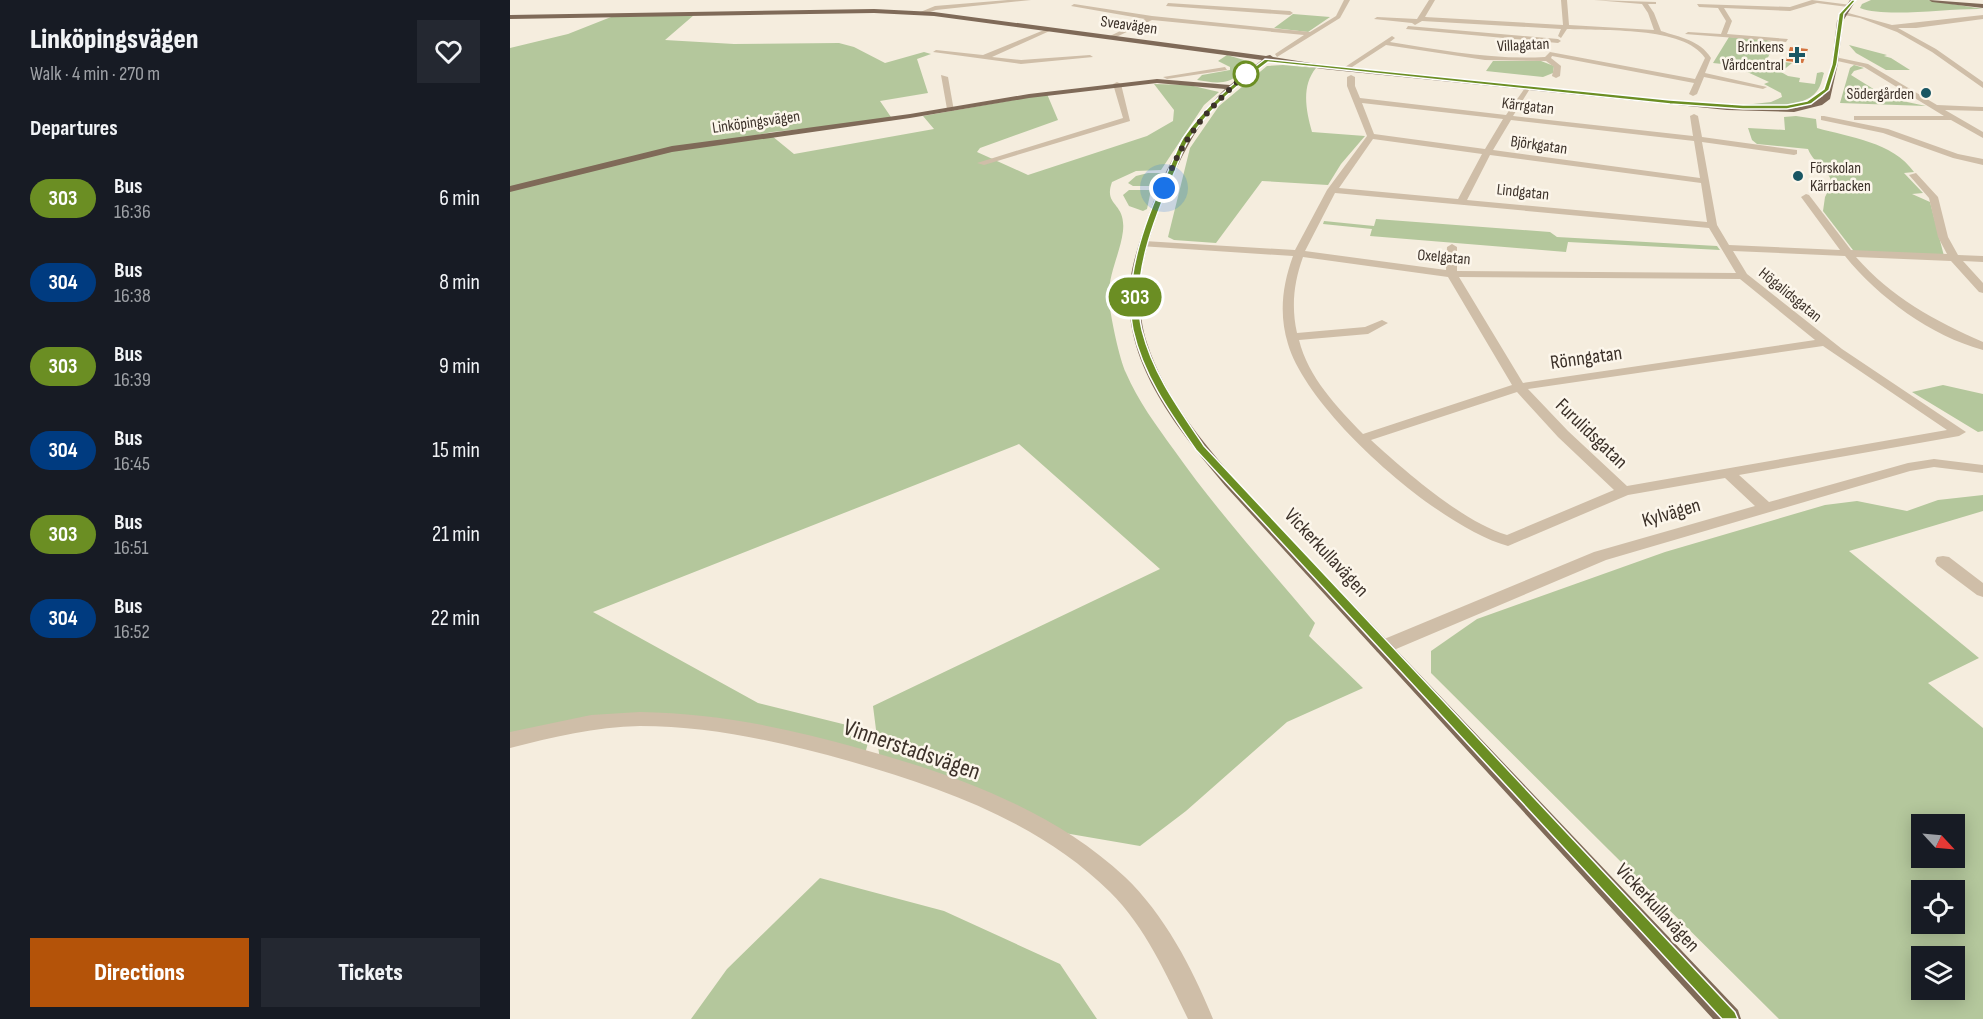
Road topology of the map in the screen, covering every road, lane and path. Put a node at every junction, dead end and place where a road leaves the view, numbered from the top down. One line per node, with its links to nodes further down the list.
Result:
1 (1028, 0): 19 (street)
2 (1179, 0): 14 (street)
3 (1347, 0): 35 (street)
4 (1432, 0): 27 (street)
5 (1564, 0): 30 (street)
6 (1597, 0): 10 (street)
7 (1932, 0): 15 (main road)
8 (1948, 0): 15 (main road)
9 (1815, 1): 13 (street); 18 (street)
10 (1643, 2): 12 (street); 34 (street)
11 (1699, 2): 17 (street)
12 (1655, 3)
13 (1850, 3): 21 (main road)
14 (1168, 5): 20 (street); 24 (street)
15 (1983, 5)
16 (1074, 6): 24 (street)
17 (1718, 6): 18 (street); 37 (street)
18 (1786, 9): 26 (street)
19 (921, 13): 22 (main road, Sveavägen); 32 (main road, Sveavägen)
20 (1290, 13)
21 (1841, 14): 29 (street); 47 (main road, Sveavägen)
22 (510, 17)
23 (1983, 17): 29 (street)
24 (1152, 18): 28 (street); 38 (street)
25 (1377, 19): 27 (street)
26 (1794, 19)
27 (1419, 20): 30 (street); 31 (street)
28 (1229, 26): 33 (street); 35 (street)
29 (1891, 26): 57 (street)
30 (1566, 27): 34 (street); 40 (street)
31 (1408, 28): 40 (street); 41 (street)
32 (1051, 29): 38 (main road, Sveavägen); 45 (street)
33 (1220, 32)
34 (1658, 32): 54 (street)
35 (1311, 34): 46 (street)
36 (1688, 34): 37 (street)
37 (1723, 36): 39 (street)
38 (1112, 37): 46 (main road, Sveavägen)
39 (1786, 40)
40 (1558, 41): 43 (street)
41 (1384, 43): 43 (street, Villagatan); 50 (street)
42 (936, 52): 45 (street)
43 (1549, 56): 51 (street); 54 (street, Villagatan)
44 (1090, 57): 45 (street)
45 (984, 58)
46 (1271, 58): 50 (main road, Sveavägen); 58 (main road, Vickerkullavägen)
47 (1835, 59): 63 (street); 66 (main road, Sveavägen)
48 (1225, 69): 49 (street)
49 (1196, 73): 53 (street); 55 (street)
50 (1349, 73): 59 (main road, Sveavägen); 62 (street)
51 (1556, 76)
52 (944, 77): 64 (street)
53 (1167, 77)
54 (1699, 78): 60 (street); 61 (street)
55 (1188, 82): 56 (main road, Linköpingsvägen); 58 (main road, Linköpingsvägen)
56 (1117, 84): 64 (main road, Linköpingsvägen); 75 (street)
57 (1983, 86)
58 (1231, 87): 83 (main road, Vickerkullavägen)
59 (1527, 87): 66 (main road, Sveavägen); 67 (street)
60 (1763, 87)
61 (1693, 94)
62 (1357, 100): 67 (street, Kärrgatan); 69 (street)
63 (1933, 107): 65 (street); 68 (street)
64 (951, 109): 78 (main road, Linköpingsvägen)
65 (1983, 109)
66 (1694, 110): 71 (street, Högalidsgatan)
67 (1508, 117): 71 (street, Kärrgatan); 72 (street)
68 (1952, 118): 70 (street); 74 (street)
69 (1371, 136): 72 (street, Björkgatan); 79 (street)
70 (1983, 136)
71 (1697, 139): 73 (street, Kärrgatan); 77 (street, Högalidsgatan)
72 (1487, 152): 77 (street, Björkgatan); 81 (street)
73 (1794, 152)
74 (1983, 162)
75 (981, 164)
76 (1913, 175): 88 (street)
77 (1704, 181): 82 (street, Högalidsgatan)
78 (510, 189)
79 (1332, 189): 81 (street, Lindgatan); 86 (street)
80 (1806, 197): 87 (street)
81 (1462, 200): 82 (street, Lindgatan)
82 (1712, 225): 85 (street, Högalidsgatan)
83 (1144, 244): 86 (street, Oxelgatan); 105 (main road, Vickerkullavägen)
84 (1452, 247): 90 (street)
85 (1725, 248): 87 (street); 91 (street, Högalidsgatan)
86 (1300, 253): 90 (street, Oxelgatan); 94 (street)
87 (1850, 254): 88 (street); 96 (street)
88 (1954, 258): 89 (street); 92 (street)
89 (1983, 260)
90 (1452, 274): 91 (street, Oxelgatan); 97 (street, Furulidsgatan)
91 (1743, 276): 95 (street, Högalidsgatan)
92 (1983, 290)
93 (1382, 324): 94 (street)
94 (1291, 337): 98 (street)
95 (1824, 342): 97 (street, Rönngatan); 100 (street, Högalidsgatan)
96 (1983, 346)
97 (1519, 387): 98 (street, Rönngatan); 101 (street, Furulidsgatan)
98 (1361, 439): 101 (street)
99 (1983, 469): 102 (street, Kylvägen)
100 (1727, 472): 101 (street); 102 (street)
101 (1624, 491)
102 (1765, 507): 105 (street, Kylvägen)
103 (1943, 561): 104 (street)
104 (1983, 591)
105 (1383, 647): 108 (main road, Vickerkullavägen)
106 (510, 740): 107 (street, Vinnerstadsvägen)
107 (1201, 1019)
108 (1729, 1019)

